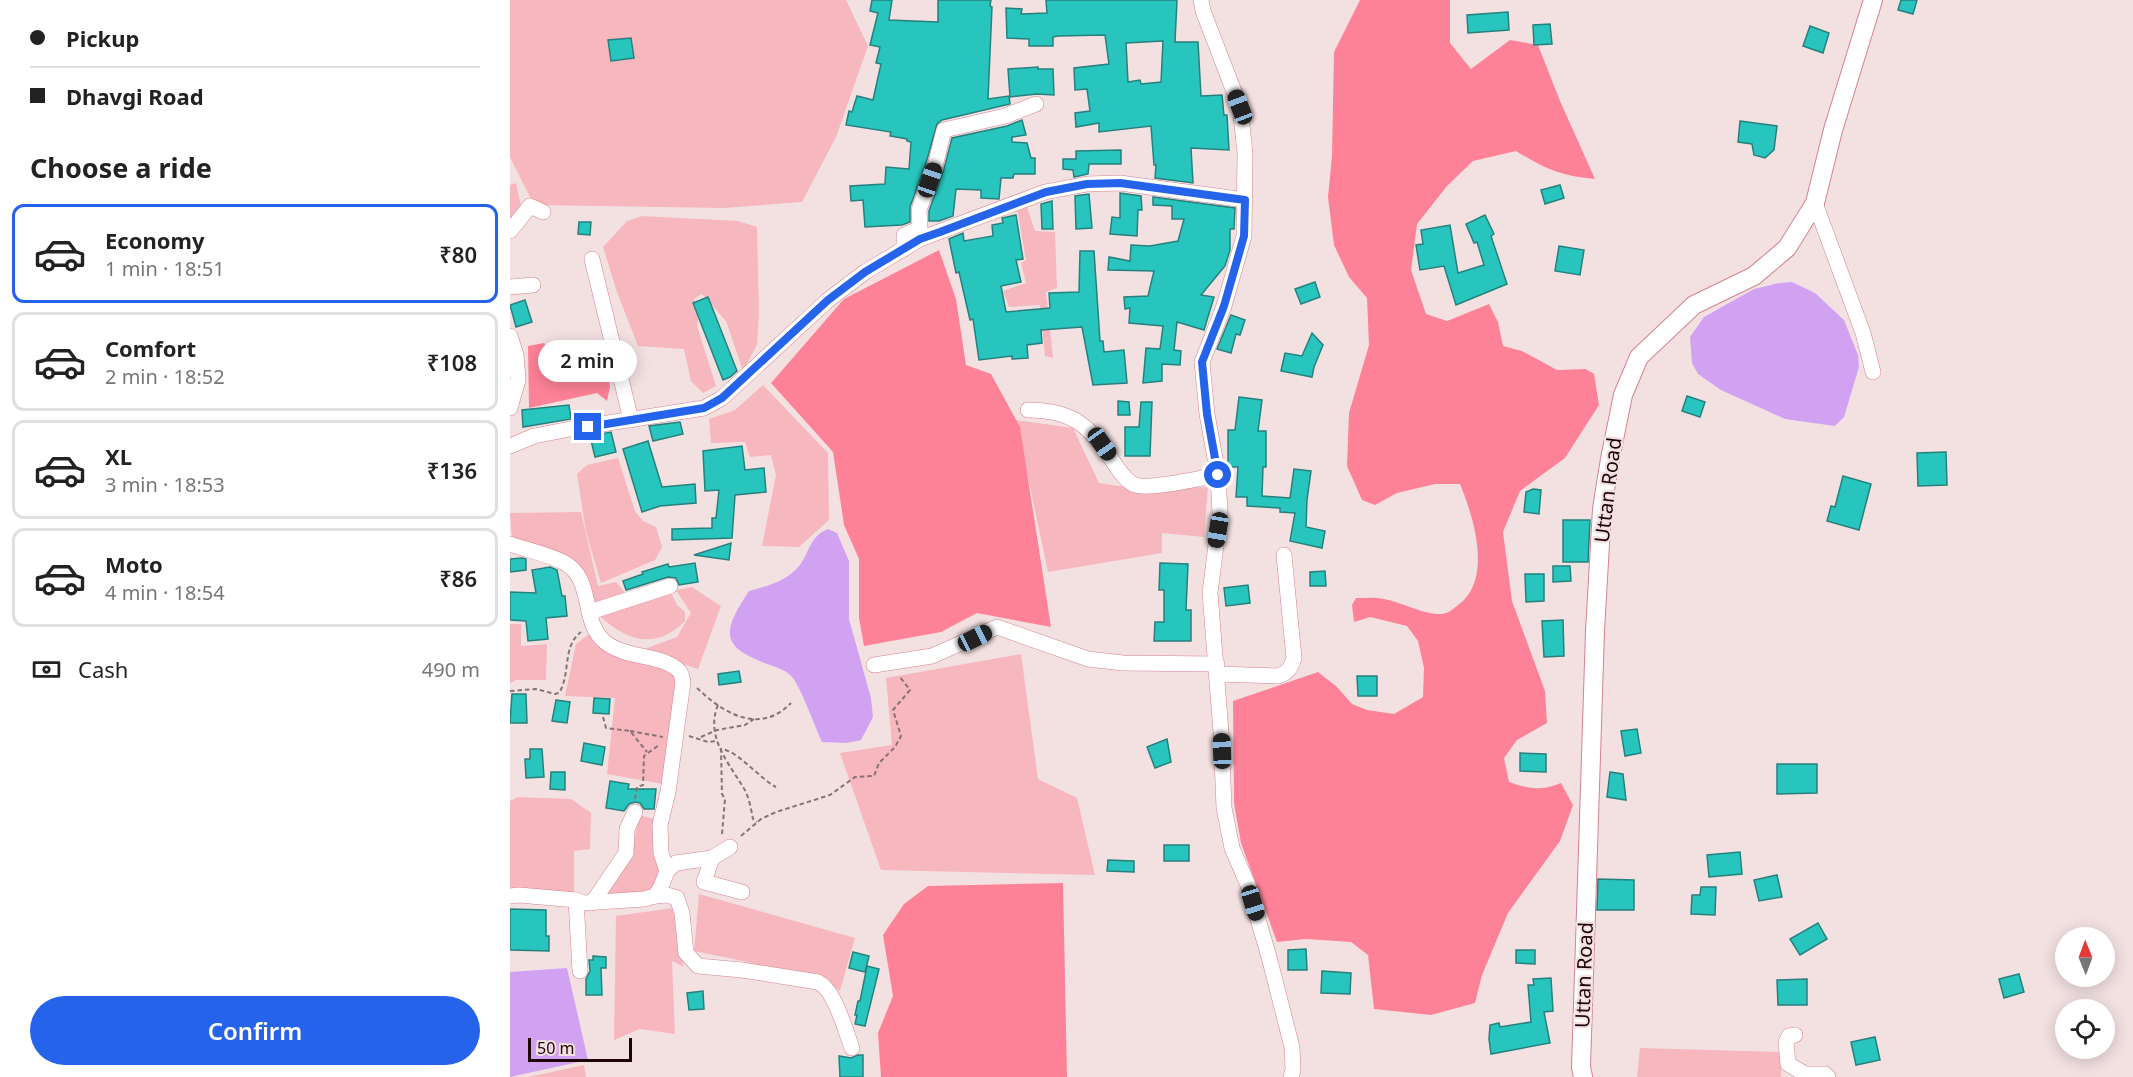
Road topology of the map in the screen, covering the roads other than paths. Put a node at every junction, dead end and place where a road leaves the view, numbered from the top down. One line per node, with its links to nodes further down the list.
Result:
1 (1201, 0): 4 (street)
2 (1873, 0): 5 (main road, Uttan Road)
3 (1036, 105): 8 (street)
4 (1245, 200): 8 (street); 18 (street)
5 (1815, 203): 13 (street); 36 (main road, Uttan Road)
6 (543, 212): 7 (street)
7 (510, 231)
8 (904, 249): 16 (street)
9 (592, 258): 16 (street)
10 (533, 285): 11 (street)
11 (510, 287)
12 (510, 336): 14 (street)
13 (1873, 372)
14 (510, 408)
15 (1028, 410): 18 (street)
16 (631, 420): 17 (street)
17 (510, 446)
18 (1218, 475): 24 (street)
19 (510, 544): 22 (street)
20 (1284, 555): 24 (street)
21 (670, 585): 22 (street)
22 (590, 612): 26 (street)
23 (874, 665): 24 (street)
24 (1217, 669): 35 (street)
25 (635, 812): 31 (street)
26 (667, 871): 27 (street); 29 (street)
27 (742, 892)
28 (510, 896): 30 (street)
29 (655, 896): 31 (street); 34 (street)
30 (576, 900): 31 (street); 32 (street)
31 (592, 903)
32 (580, 970)
33 (1796, 1035): 37 (street)
34 (852, 1048)
35 (1291, 1077)
36 (1583, 1077)
37 (1828, 1077)

